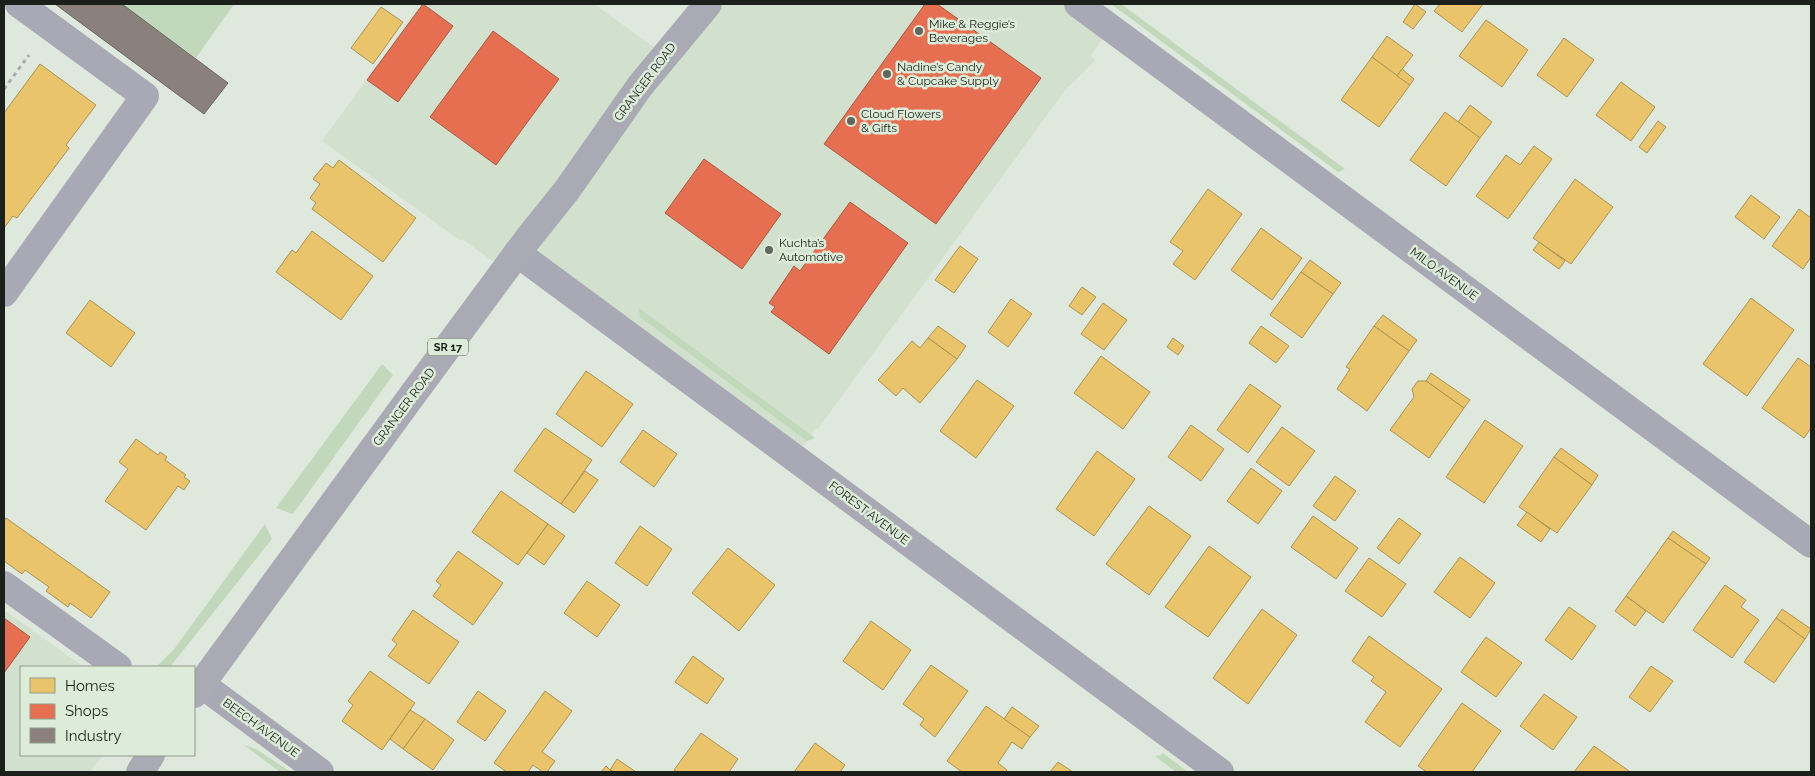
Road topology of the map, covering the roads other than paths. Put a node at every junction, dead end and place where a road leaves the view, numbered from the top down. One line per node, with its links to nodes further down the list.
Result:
1 (19, 4): 5 (street)
2 (708, 4): 4 (main road, GRANGER ROAD / SR 17)
3 (1078, 4): 6 (street, MILO AVENUE)
4 (517, 253): 9 (main road, GRANGER ROAD / SR 17); 13 (street, FOREST AVENUE)
5 (4, 293)
6 (1811, 544)
7 (4, 584): 8 (street)
8 (117, 666)
9 (197, 689): 12 (street, BEECH AVENUE)
10 (151, 756): 11 (main road)
11 (140, 772)
12 (320, 772)
13 (1220, 772)

